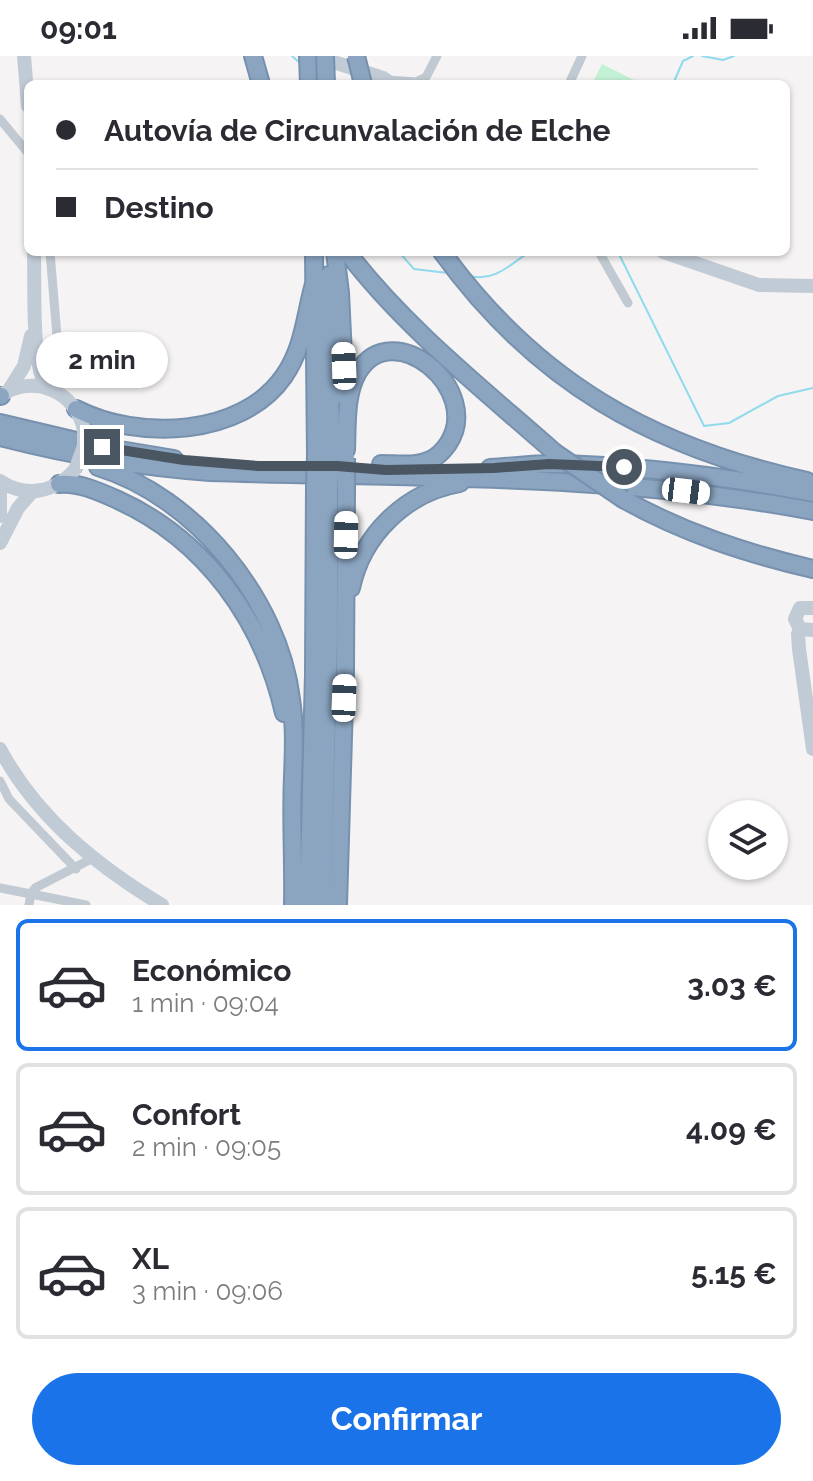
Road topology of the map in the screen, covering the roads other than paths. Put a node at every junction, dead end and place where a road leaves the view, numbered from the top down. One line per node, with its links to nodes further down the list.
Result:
1 (24, 56): 9 (main road)
2 (253, 56): 10 (highway)
3 (308, 56): 11 (highway)
4 (315, 56): 14 (main road)
5 (325, 56): 12 (highway, bridge)
6 (356, 56): 13 (highway, bridge)
7 (437, 56): 15 (street)
8 (582, 56): 16 (street)
9 (26, 80)
10 (260, 80)
11 (309, 80)
12 (326, 80)
13 (362, 80)
14 (385, 80)
15 (425, 80)
16 (571, 80)
17 (0, 119): 18 (street)
18 (24, 148)
19 (34, 256): 30 (main road)
20 (50, 256): 32 (street)
21 (315, 256): 28 (highway)
22 (331, 256): 28 (highway)
23 (333, 256): 38 (highway)
24 (350, 256): 50 (highway, bridge)
25 (601, 256): 31 (street)
26 (675, 256): 29 (main road)
27 (446, 257): 41 (highway)
28 (322, 281): 35 (highway); 38 (highway)
29 (813, 286)
30 (35, 296): 33 (main road); 34 (main road)
31 (628, 303)
32 (64, 368)
33 (47, 387): 34 (main road); 35 (main road)
34 (2, 394)
35 (76, 409): 42 (main road, bridge)
36 (0, 423): 38 (highway)
37 (0, 440): 39 (highway); 57 (highway)
38 (335, 457): 38 (highway); 44 (highway, bridge); 44 (highway, bridge); 46 (highway)
39 (511, 478): 47 (highway); 52 (highway)
40 (0, 481): 45 (main road)
41 (813, 483)
42 (59, 484): 45 (main road); 57 (highway)
43 (0, 489): 48 (main road)
44 (330, 489): 52 (highway); 67 (highway); 68 (highway)
45 (32, 492): 49 (main road)
46 (813, 493)
47 (813, 511)
48 (0, 516)
49 (0, 543)
50 (813, 569)
51 (813, 608): 53 (main road)
52 (346, 613): 69 (highway)
53 (807, 630): 54 (main road)
54 (810, 719): 56 (main road)
55 (0, 749): 59 (main road)
56 (813, 749)
57 (293, 778): 66 (highway)
58 (0, 781): 60 (street)
59 (93, 858): 60 (street); 65 (main road)
60 (76, 869): 62 (street)
61 (0, 888): 62 (street)
62 (31, 894): 63 (street); 64 (street)
63 (29, 905)
64 (86, 905)
65 (162, 905)
66 (293, 905)
67 (308, 905)
68 (322, 905)
69 (338, 905)

